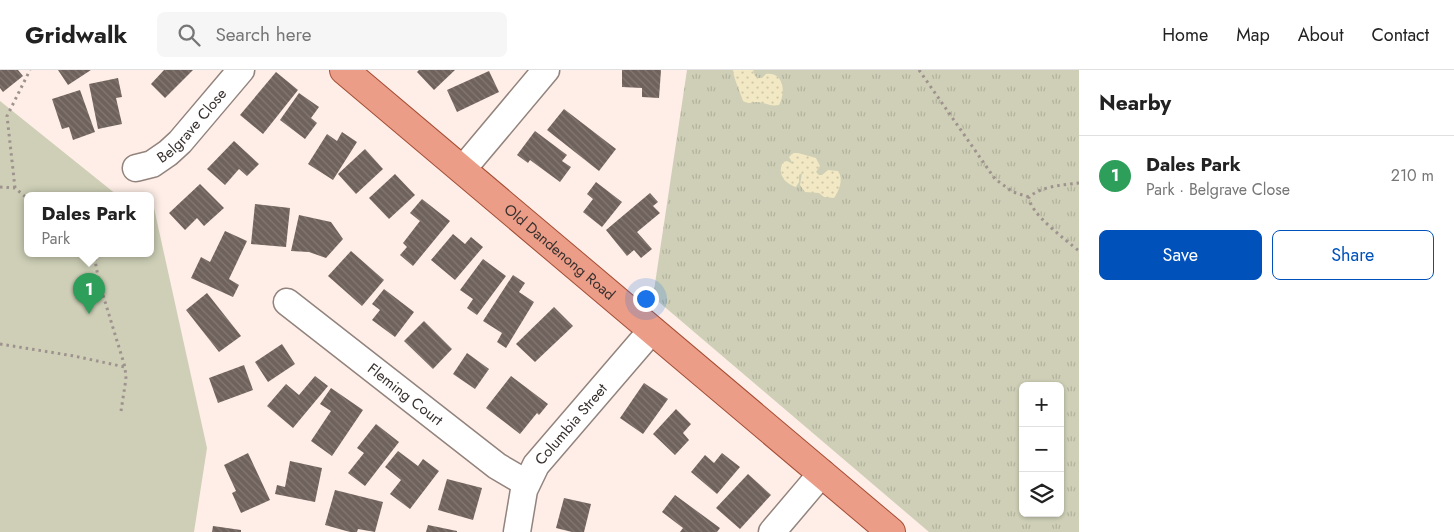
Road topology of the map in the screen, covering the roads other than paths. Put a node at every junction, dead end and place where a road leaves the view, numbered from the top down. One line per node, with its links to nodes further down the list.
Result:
1 (241, 70): 4 (street, Belgrave Close)
2 (344, 70): 5 (main road, Old Dandenong Road)
3 (546, 70): 5 (street)
4 (136, 168)
5 (462, 170): 7 (main road, Old Dandenong Road)
6 (287, 302): 9 (street, Fleming Court)
7 (652, 330): 8 (main road, Old Dandenong Road); 9 (street, Columbia Street)
8 (822, 473): 11 (street); 12 (main road, Old Dandenong Road)
9 (526, 483): 10 (street, Columbia Street)
10 (517, 532)
11 (772, 532)
12 (891, 532)

